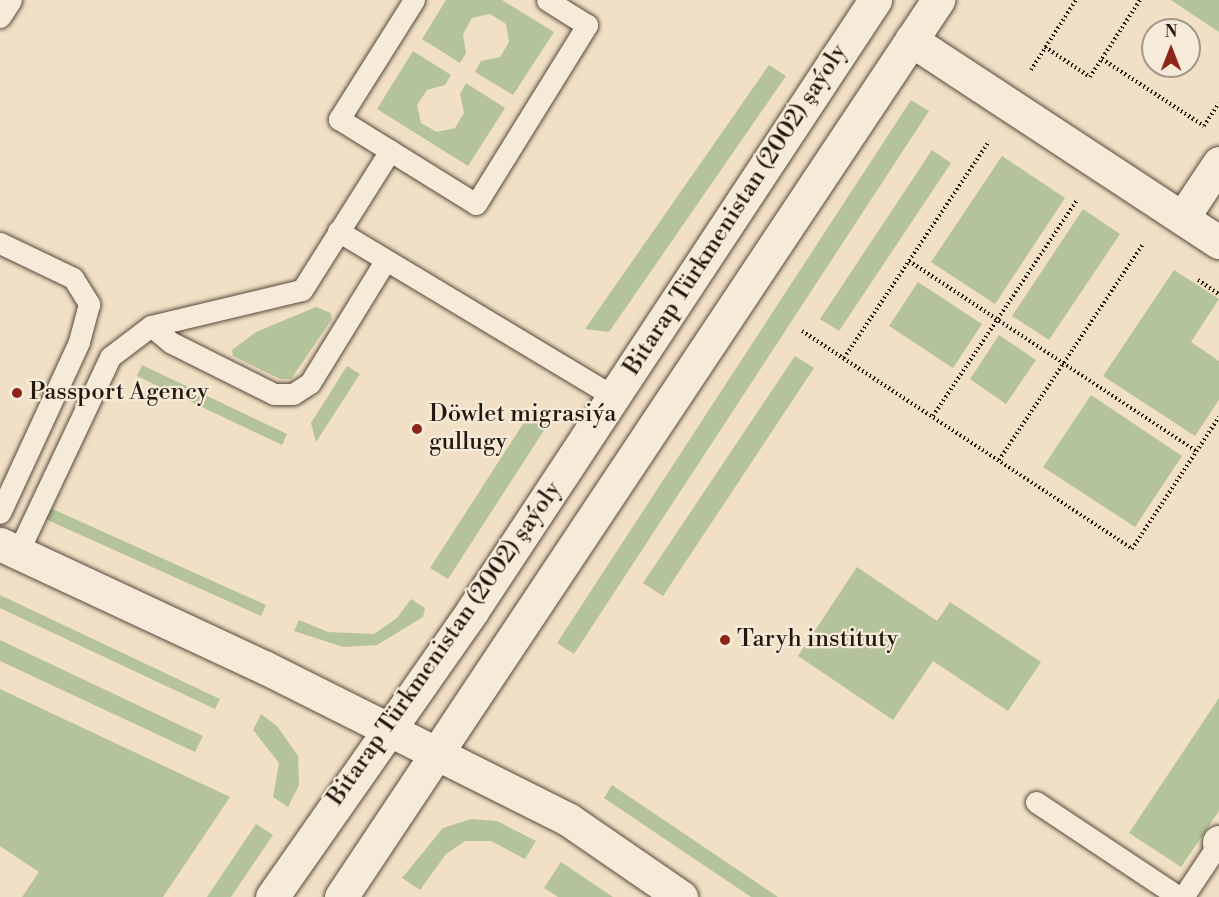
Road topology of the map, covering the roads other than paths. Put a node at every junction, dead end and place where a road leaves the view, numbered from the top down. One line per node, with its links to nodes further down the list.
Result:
1 (11, 0): 6 (lane)
2 (414, 0): 8 (lane)
3 (547, 0): 8 (lane)
4 (875, 0): 16 (street, Bitarap Türkmenistan (2002) şaýoly)
5 (939, 0): 7 (street)
6 (0, 17)
7 (911, 40): 10 (street); 20 (street)
8 (390, 151): 11 (lane)
9 (1219, 163): 10 (street)
10 (1183, 217): 12 (street)
11 (338, 231): 14 (lane); 15 (lane)
12 (1219, 242)
13 (0, 243): 17 (lane)
14 (385, 261): 15 (lane); 16 (lane)
15 (151, 326): 18 (lane)
16 (614, 397): 19 (street, Bitarap Türkmenistan (2002) şaýoly)
17 (0, 513)
18 (9, 548): 19 (street)
19 (388, 730): 20 (street); 23 (street, Bitarap Türkmenistan (2002) şaýoly)
20 (438, 754): 24 (street); 25 (street)
21 (1036, 802): 26 (lane)
22 (1219, 843): 26 (lane)
23 (272, 897)
24 (341, 897)
25 (681, 897)
26 (1181, 897)

